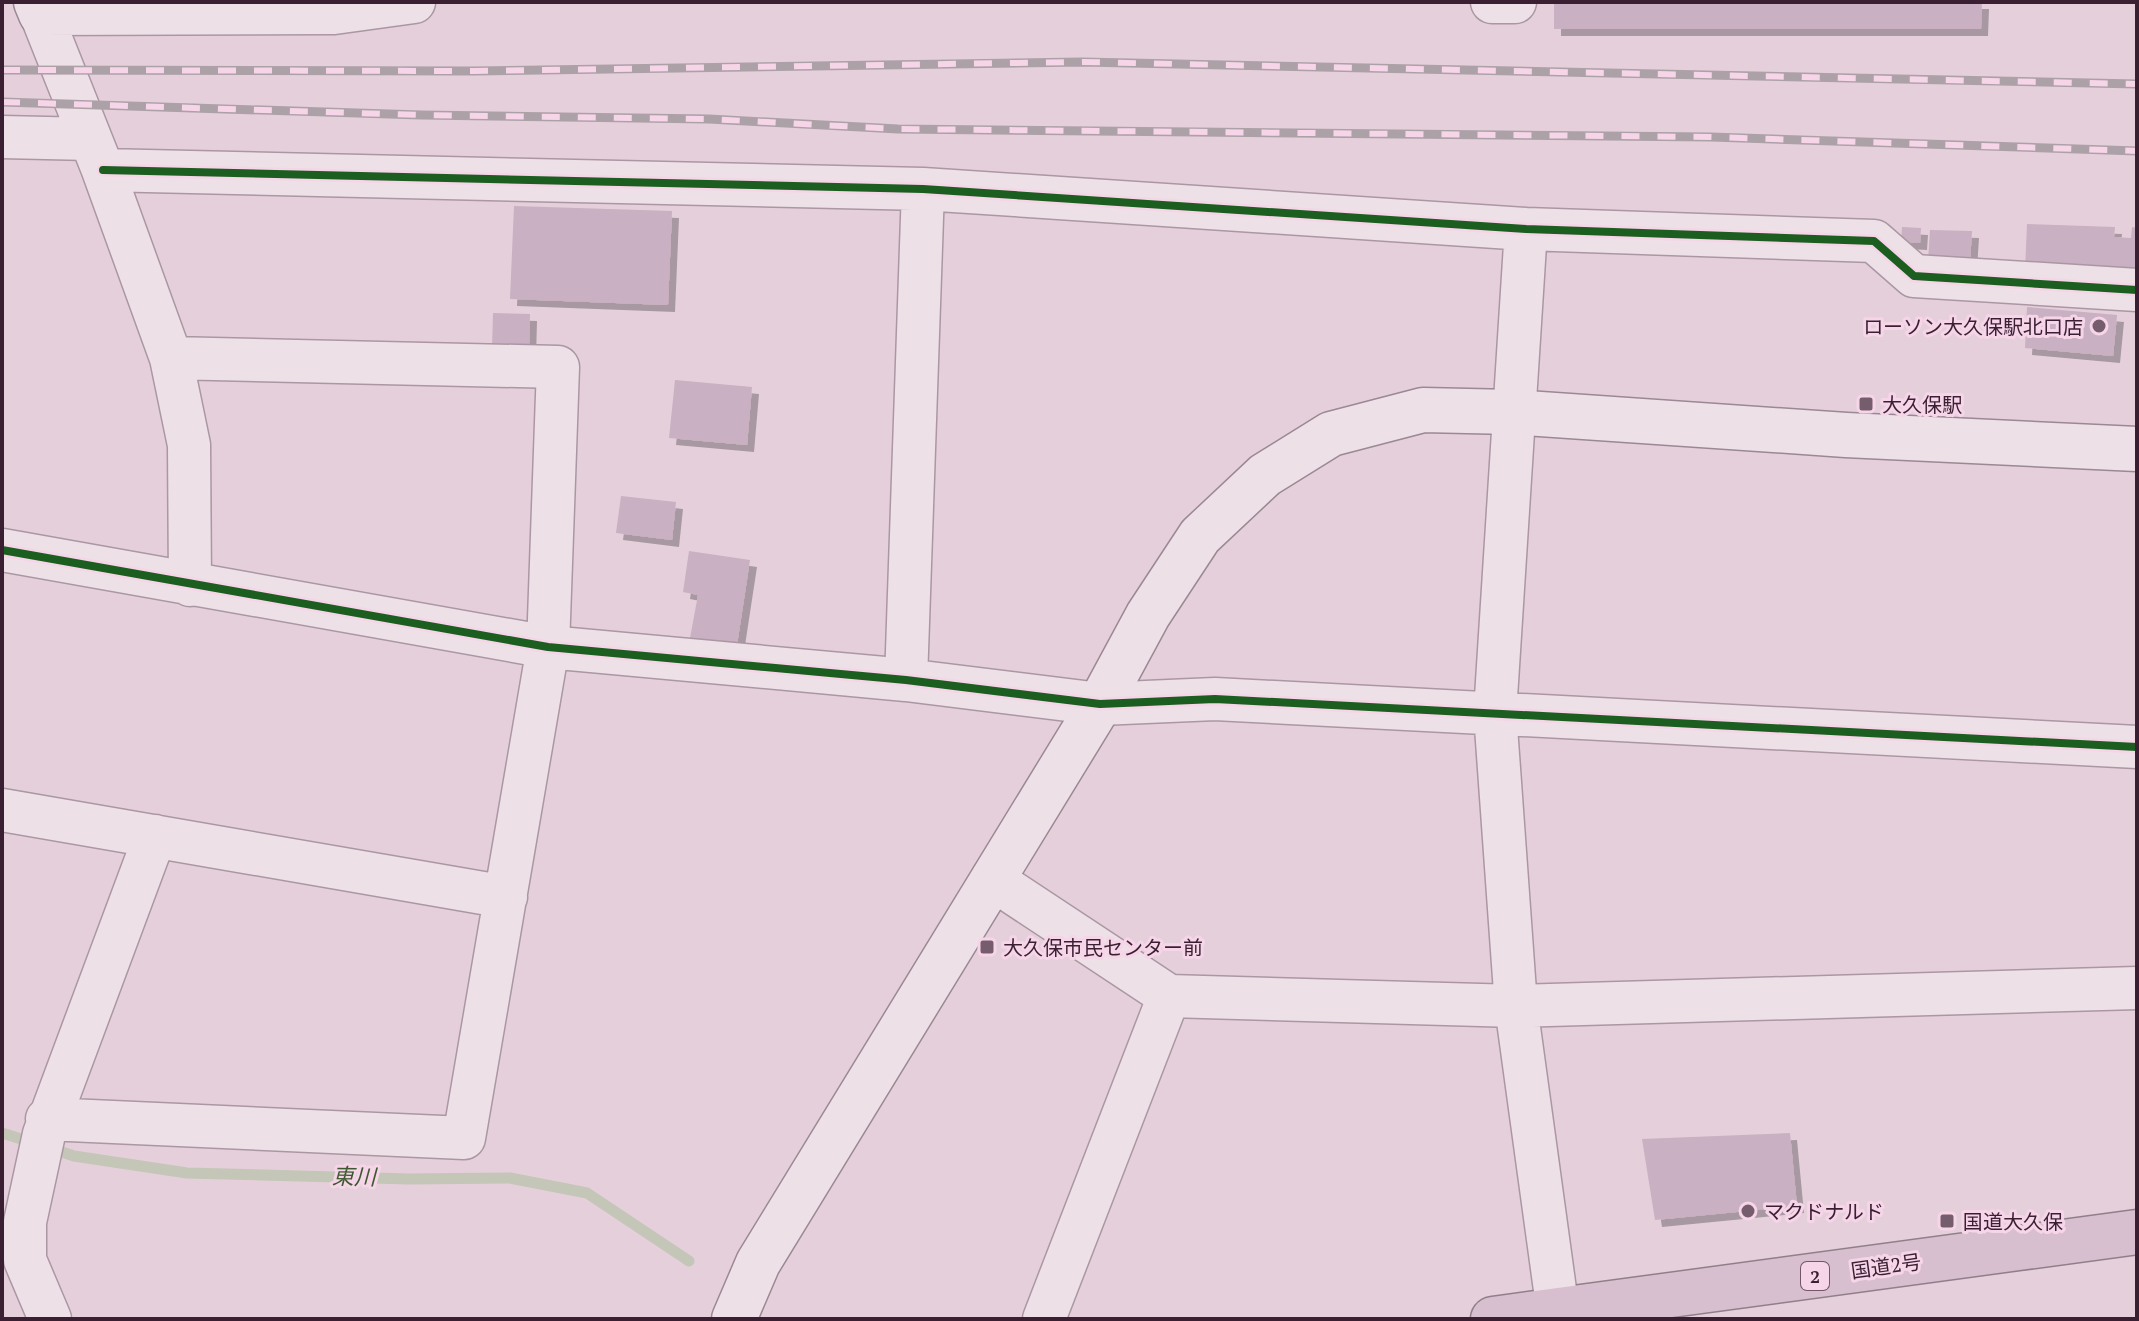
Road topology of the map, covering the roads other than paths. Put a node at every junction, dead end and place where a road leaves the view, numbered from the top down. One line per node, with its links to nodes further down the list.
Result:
1 (414, 2): 4 (street)
2 (1492, 2): 3 (street)
3 (1515, 2)
4 (38, 8): 6 (street)
5 (2, 137): 6 (street)
6 (96, 154): 7 (street); 10 (street)
7 (923, 189): 8 (street); 16 (street)
8 (1526, 229): 9 (street); 11 (street)
9 (2137, 290)
10 (171, 358): 14 (street); 15 (street)
11 (1512, 412): 12 (street); 17 (street); 18 (street)
12 (2137, 449)
13 (2, 550): 14 (street)
14 (190, 585): 15 (street)
15 (548, 647): 16 (street); 23 (street)
16 (906, 680): 17 (street)
17 (1100, 704): 18 (street); 22 (street)
18 (1495, 713): 19 (street); 26 (street)
19 (2137, 747)
20 (2, 810): 21 (street)
21 (155, 836): 23 (street); 27 (street)
22 (992, 879): 25 (street); 32 (street)
23 (506, 897): 27 (street)
24 (2137, 988): 26 (street)
25 (1169, 996): 26 (street); 33 (street)
26 (1516, 1006): 30 (street)
27 (43, 1140): 28 (street)
28 (14, 1216): 31 (street)
29 (2137, 1232): 30 (highway, 国道2号 / 2)
30 (1559, 1315): 34 (highway, 国道2号 / 2)
31 (50, 1319)
32 (734, 1319)
33 (1044, 1319)
34 (1493, 1319)

